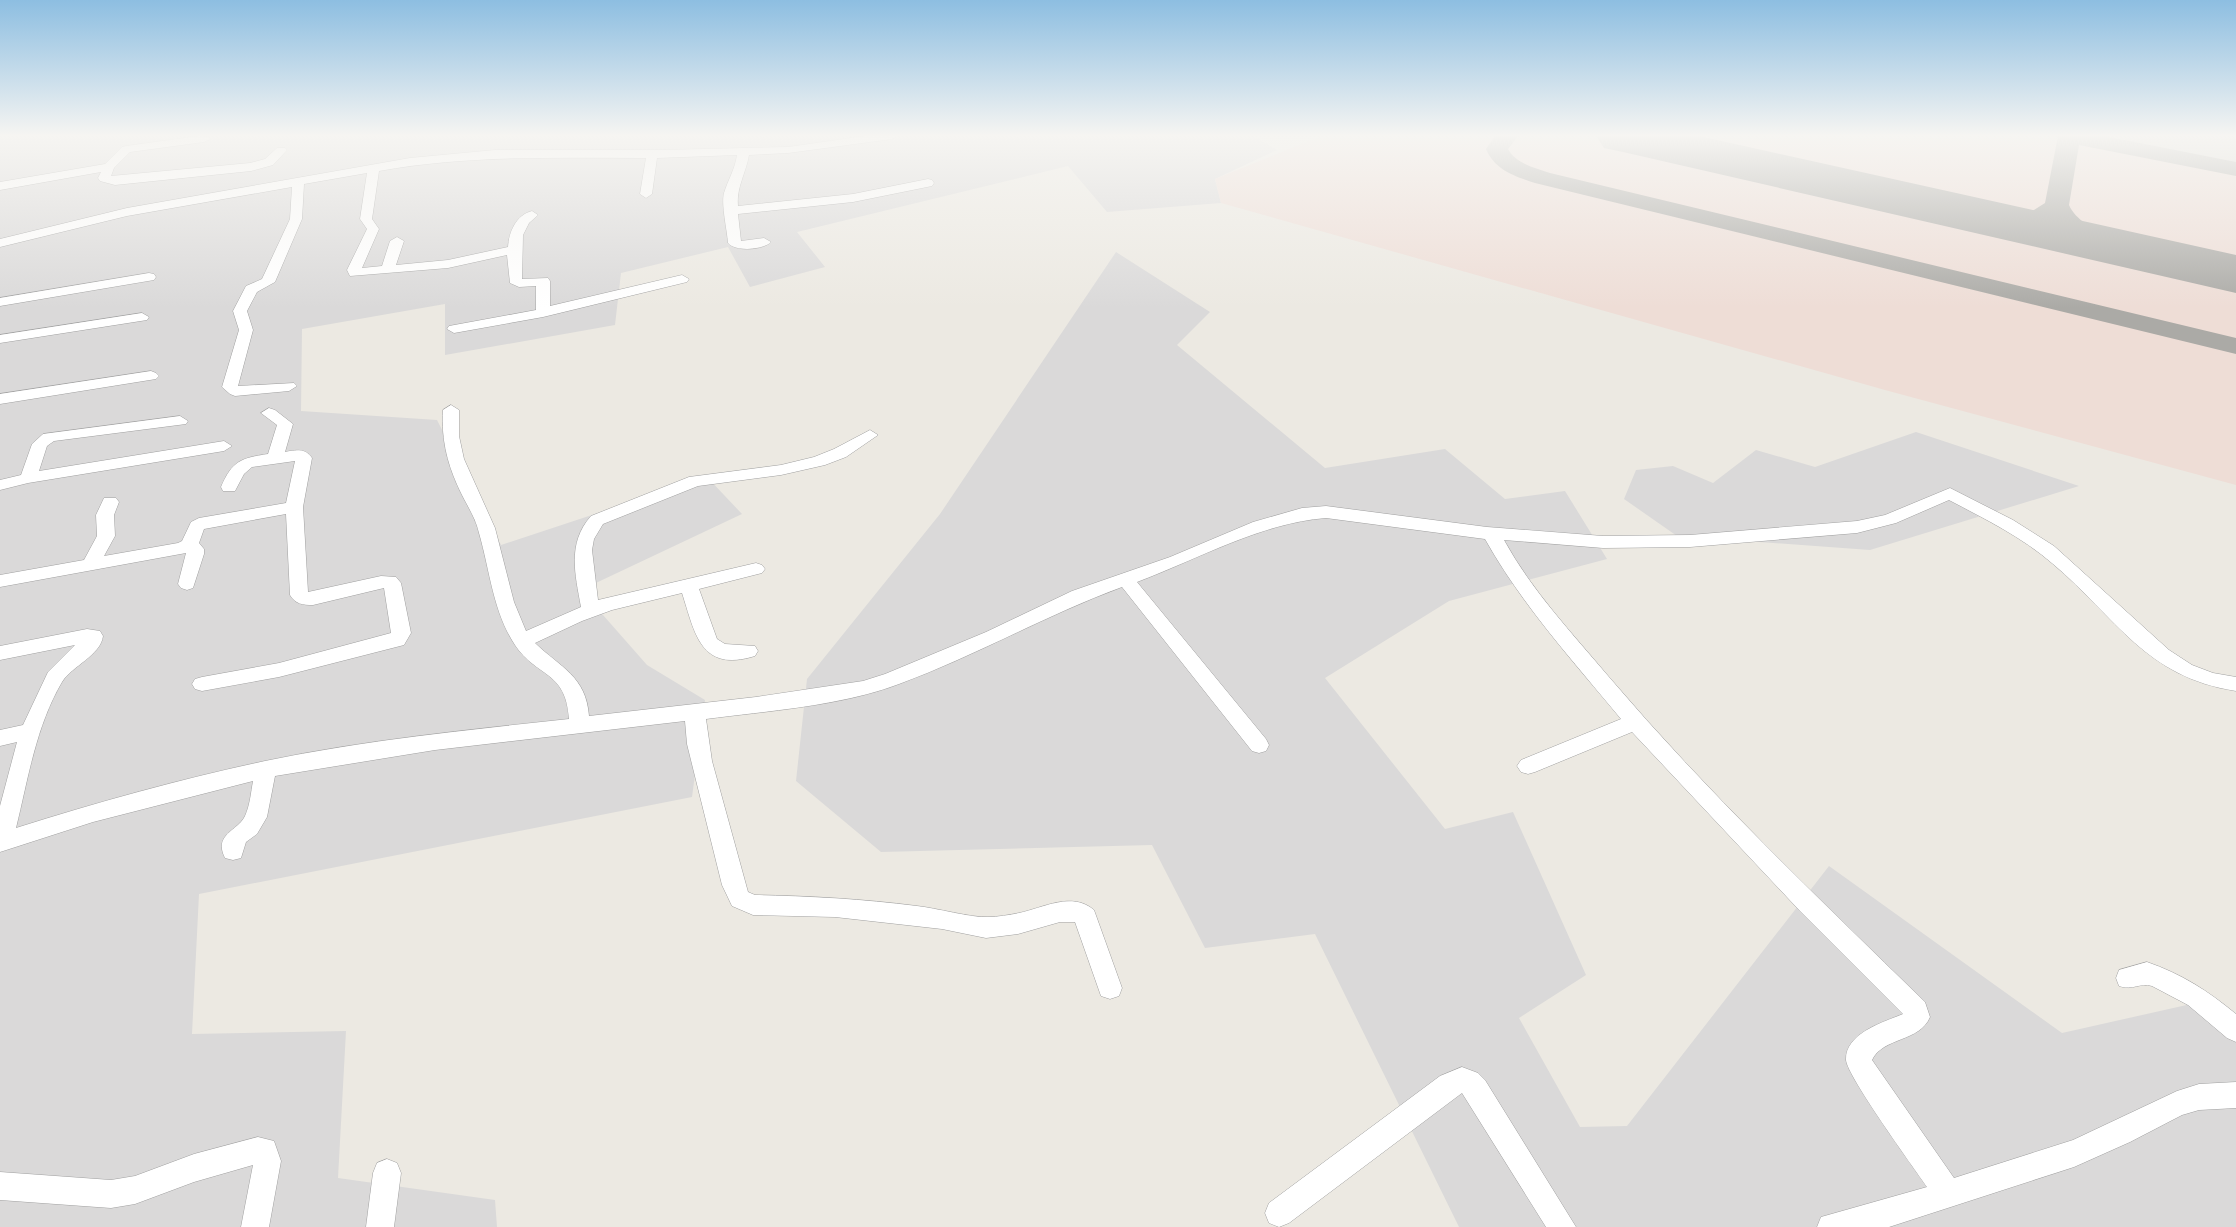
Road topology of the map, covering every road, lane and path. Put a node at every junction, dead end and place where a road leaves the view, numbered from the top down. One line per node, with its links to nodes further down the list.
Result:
1 (229, 193): 10 (street)
2 (297, 193): 21 (street)
3 (370, 193): 12 (street)
4 (731, 193): 6 (street)
5 (876, 193): 6 (street)
6 (730, 211): 9 (street)
7 (532, 215): 11 (street)
8 (396, 241): 12 (street)
9 (764, 242)
10 (0, 243)
11 (513, 250): 12 (street); 16 (street)
12 (388, 270)
13 (149, 277): 15 (street)
14 (682, 279): 16 (street)
15 (1, 304)
16 (544, 312): 18 (street)
17 (142, 317): 19 (street)
18 (454, 328)
19 (0, 339)
20 (151, 376): 22 (street)
21 (289, 386)
22 (0, 399)
23 (451, 410): 43 (street)
24 (269, 413): 28 (street)
25 (180, 422): 29 (street)
26 (870, 435): 42 (street)
27 (224, 446): 29 (street)
28 (275, 458): 31 (street); 33 (street)
29 (28, 478): 30 (street)
30 (0, 485)
31 (229, 487)
32 (110, 502): 36 (street)
33 (294, 507): 35 (street); 46 (street)
34 (1491, 533): 38 (street); 47 (street); 49 (street)
35 (189, 546): 36 (street); 40 (street)
36 (91, 564): 39 (street)
37 (756, 569): 41 (street)
38 (1125, 579): 48 (street); 53 (street)
39 (0, 581)
40 (187, 584)
41 (689, 585): 42 (street); 44 (street)
42 (591, 610): 43 (street)
43 (522, 641): 50 (street)
44 (748, 651)
45 (0, 653): 51 (street)
46 (202, 684)
47 (2236, 684)
48 (695, 712): 50 (street); 59 (street)
49 (1635, 722): 54 (street); 64 (street)
50 (580, 725): 55 (street)
51 (32, 731): 52 (street); 56 (street)
52 (0, 738)
53 (1259, 745)
54 (1528, 766)
55 (266, 769): 56 (street); 57 (street)
56 (1, 842)
57 (234, 851)
58 (2128, 978): 60 (street)
59 (1110, 988)
60 (2236, 1030)
61 (2236, 1095): 64 (street)
62 (387, 1173): 67 (street)
63 (0, 1186): 66 (street)
64 (1948, 1193): 69 (street)
65 (1279, 1213): 68 (street)
66 (255, 1227)
67 (380, 1227)
68 (1562, 1227)
69 (1831, 1227)

